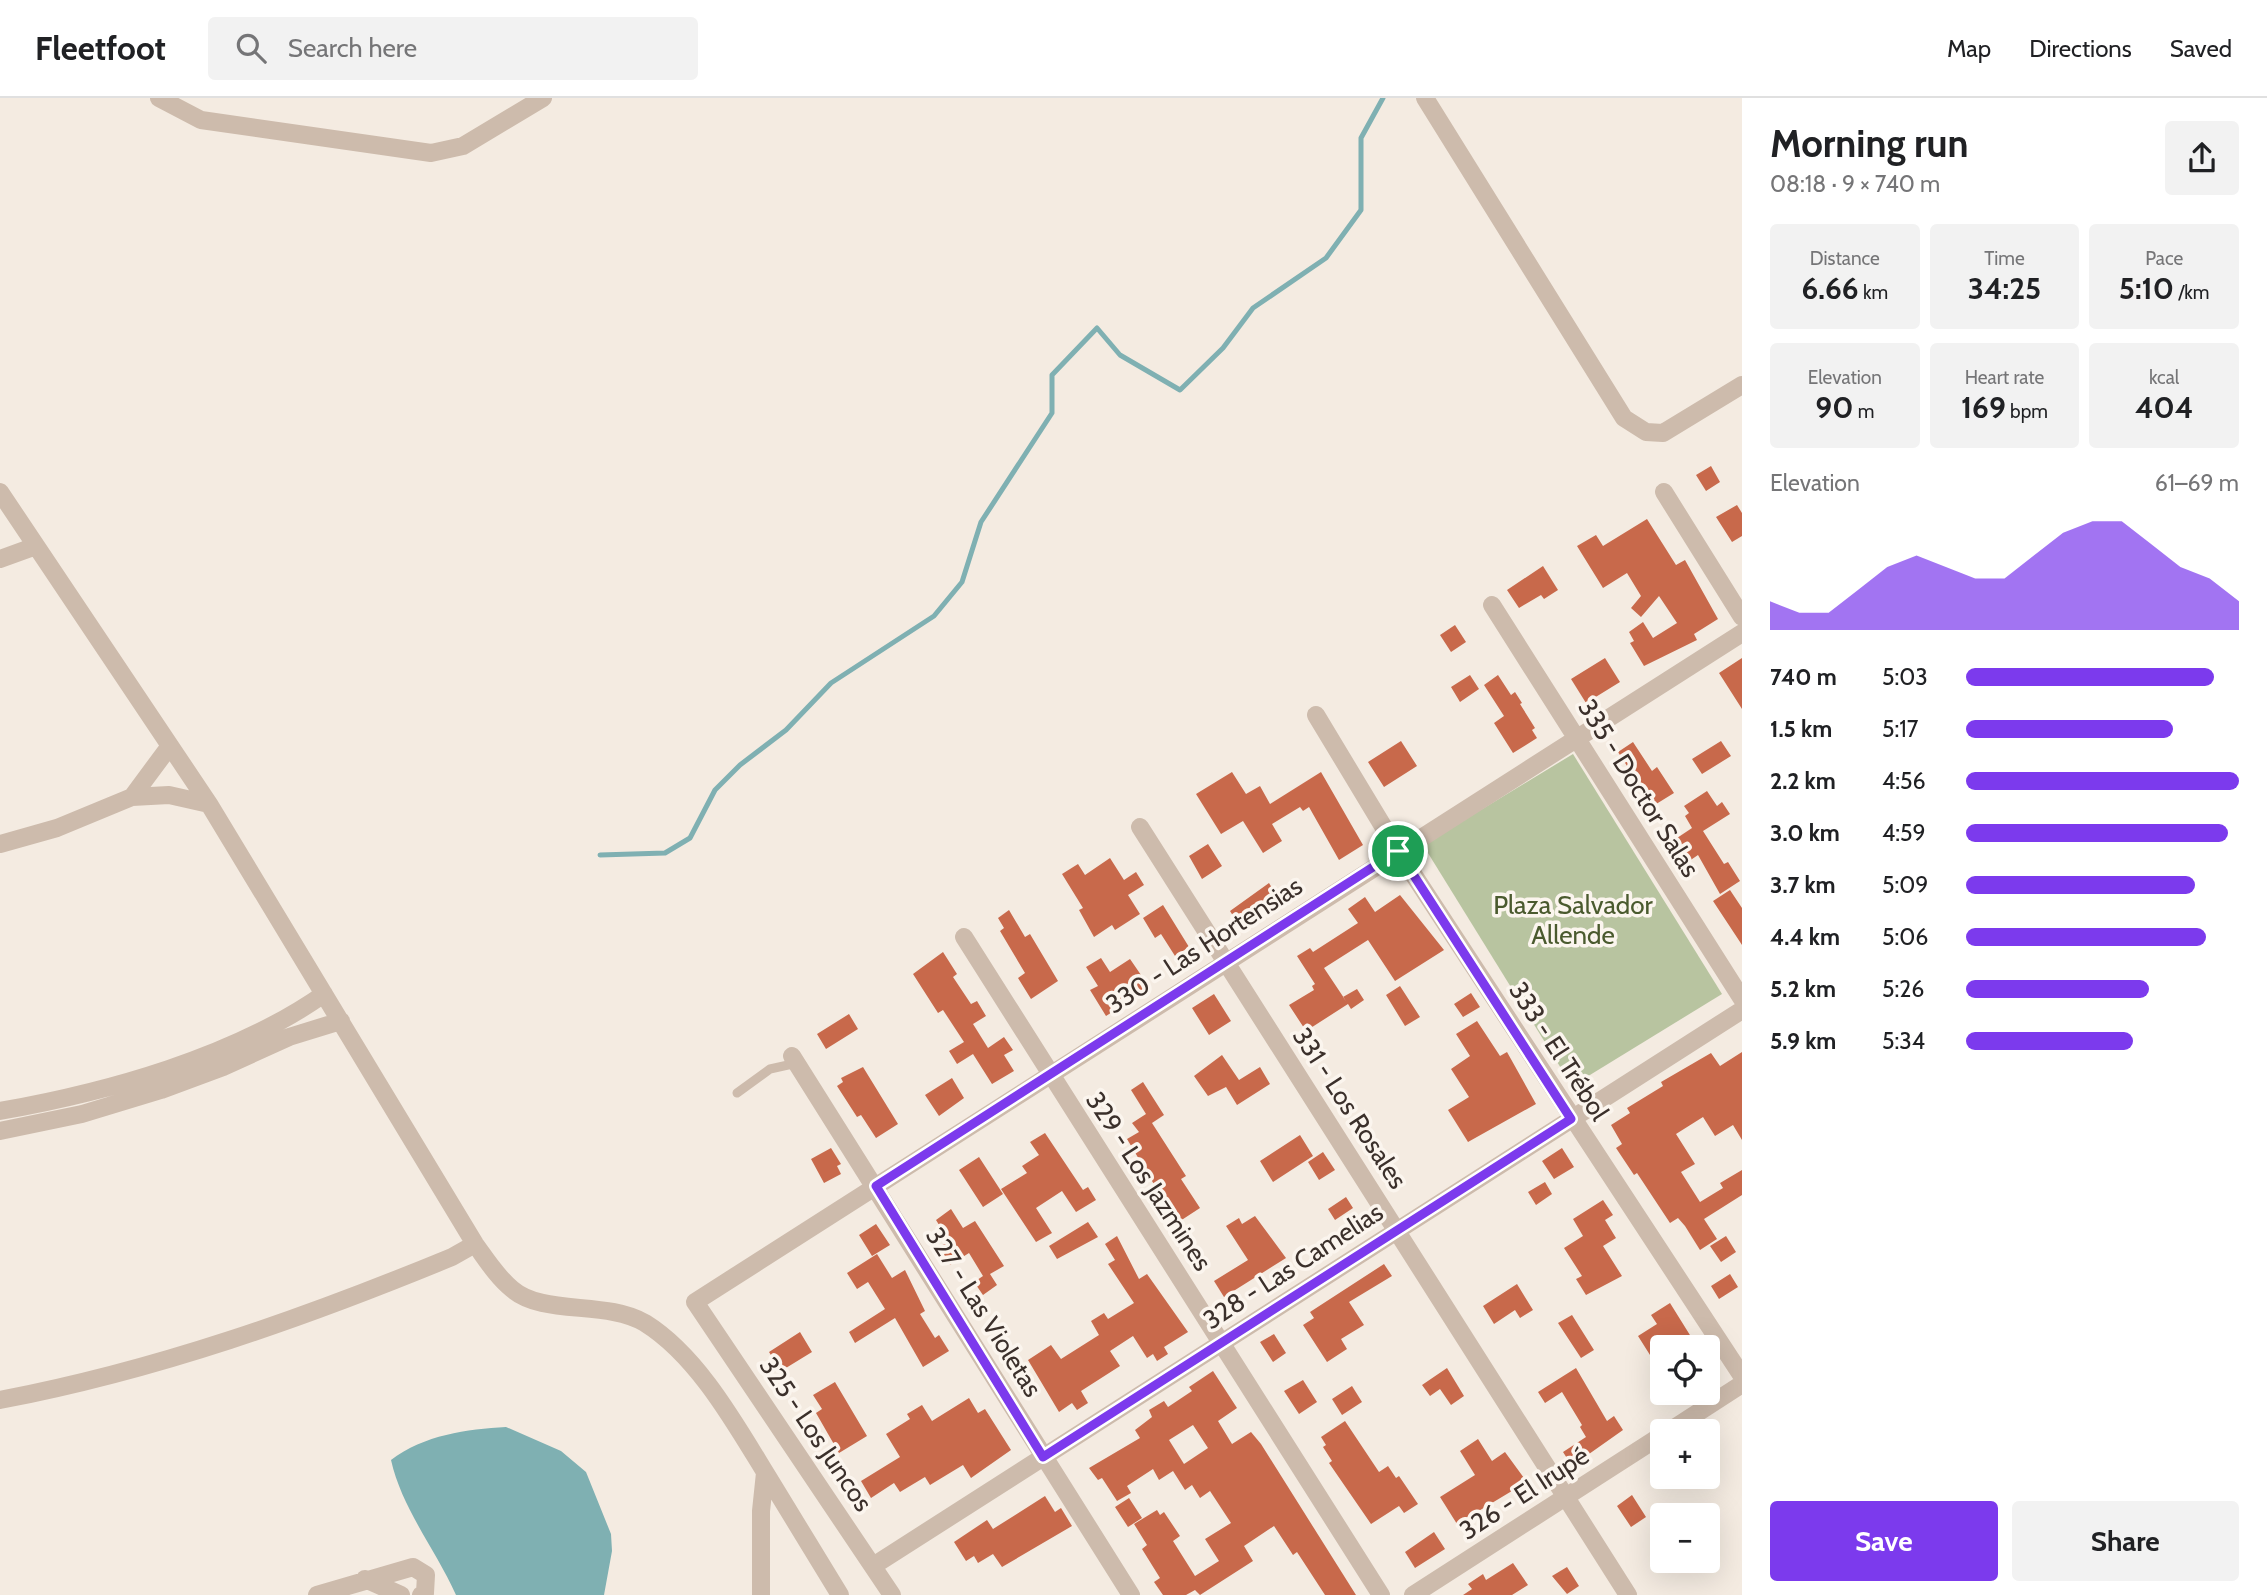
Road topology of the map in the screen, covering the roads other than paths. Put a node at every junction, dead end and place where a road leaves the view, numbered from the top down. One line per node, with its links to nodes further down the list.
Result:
1 (159, 98): 2 (street)
2 (543, 98)
3 (1425, 98): 4 (street)
4 (1742, 385)
5 (0, 492): 7 (street)
6 (1664, 492): 10 (street)
7 (36, 546): 8 (street); 14 (street)
8 (0, 559)
9 (1492, 605): 13 (street, 335 - Doctor Salas)
10 (1742, 617)
11 (1742, 632): 13 (street, 330 - Las Hortensias)
12 (1316, 715): 19 (street, 333 - El Trébol)
13 (1576, 738): 19 (street, 330 - Las Hortensias); 23 (street, 335 - Doctor Salas)
14 (169, 747): 15 (street); 16 (street)
15 (132, 797): 16 (street); 18 (street)
16 (209, 804): 22 (street)
17 (1140, 827): 21 (street, 331 - Los Rosales)
18 (0, 844)
19 (1398, 851): 21 (street, 330 - Las Hortensias); 30 (street, 333 - El Trébol)
20 (964, 937): 27 (street, 329 - Los Jazmines)
21 (1224, 963): 27 (street, 330 - Las Hortensias); 33 (street, 331 - Los Rosales)
22 (324, 994): 25 (street); 29 (street)
23 (1742, 999)
24 (1742, 1010): 30 (street, 328 - Las Camelias)
25 (341, 1021): 31 (street); 34 (street)
26 (794, 1060): 28 (lane); 32 (street, 327 - Las Violetas)
27 (1051, 1076): 32 (street, 330 - Las Hortensias); 36 (street, 329 - Los Jazmines)
28 (737, 1093)
29 (0, 1111)
30 (1571, 1119): 33 (street, 328 - Las Camelias); 37 (street, 333 - El Trébol)
31 (0, 1131)
32 (876, 1186): 35 (street, 330 - Las Hortensias); 42 (street, 327 - Las Violetas)
33 (1398, 1230): 36 (street, 328 - Las Camelias); 44 (street, 331 - Los Rosales)
34 (475, 1244): 39 (street); 43 (street)
35 (695, 1302): 45 (street, 325 - Los Juncos)
36 (1221, 1343): 42 (street, 328 - Las Camelias); 54 (street, 329 - Los Jazmines)
37 (1742, 1376)
38 (1742, 1384): 40 (street)
39 (0, 1400)
40 (1688, 1419)
41 (1650, 1443): 44 (street, 326 - El Irupé)
42 (1043, 1457): 45 (street, 328 - Las Camelias); 53 (street, 327 - Las Violetas)
43 (765, 1473): 50 (street); 51 (street)
44 (1565, 1498): 55 (street, 326 - El Irupé); 56 (street, 331 - Los Rosales)
45 (873, 1566): 52 (street, 325 - Los Juncos)
46 (365, 1579): 47 (street); 48 (street); 49 (street)
47 (317, 1595)
48 (401, 1595)
49 (421, 1595)
50 (761, 1595)
51 (840, 1595)
52 (892, 1595)
53 (1130, 1595)
54 (1381, 1595)
55 (1413, 1595)
56 (1628, 1595)

